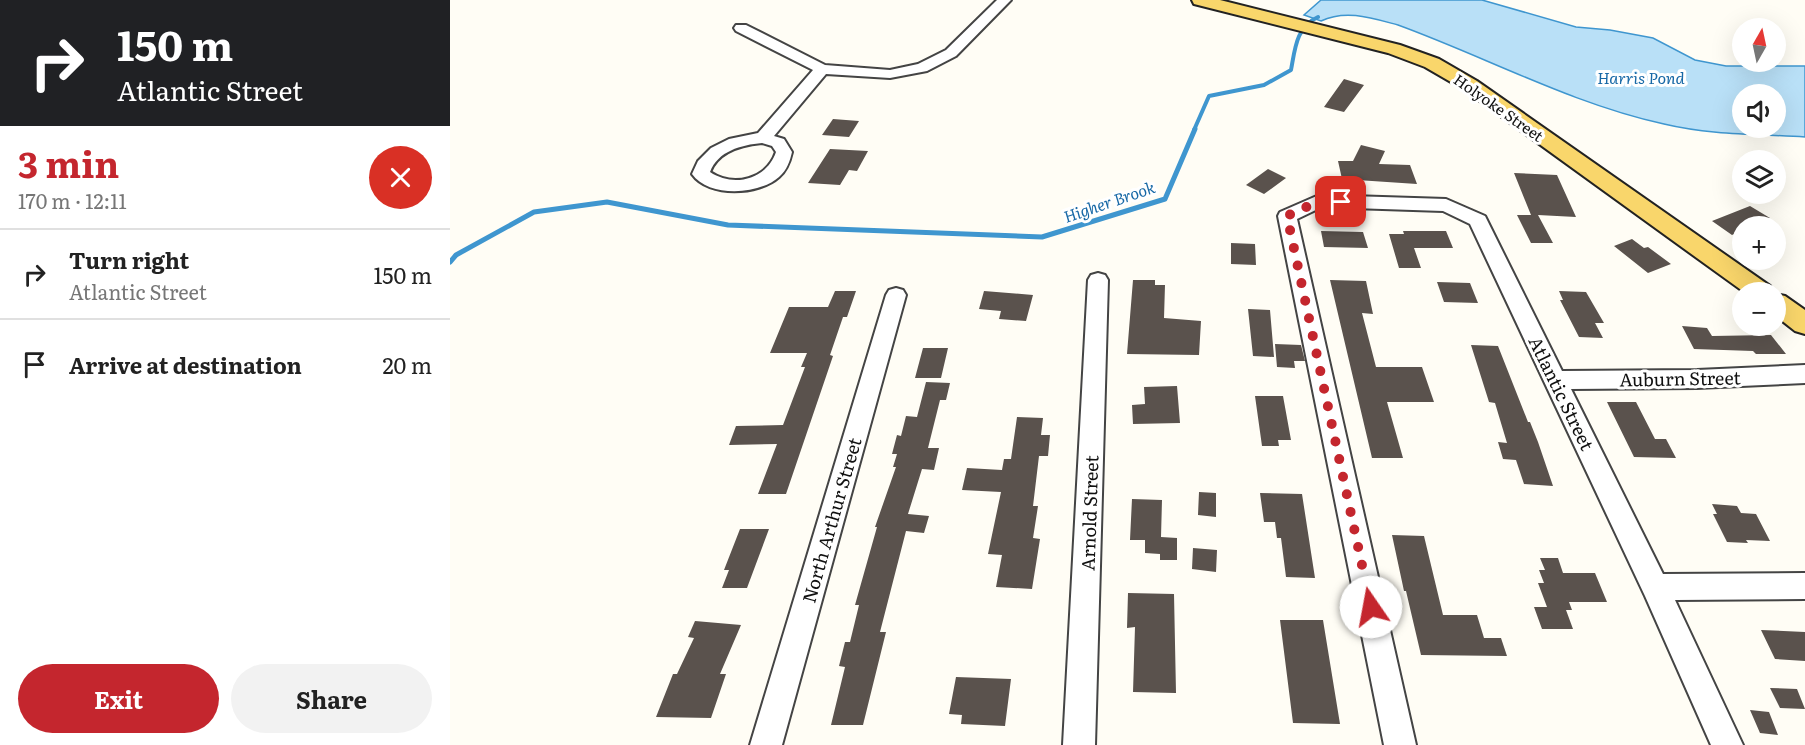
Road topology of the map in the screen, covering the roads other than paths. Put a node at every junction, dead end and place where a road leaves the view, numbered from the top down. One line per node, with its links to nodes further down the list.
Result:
1 (1004, 0): 4 (street)
2 (1200, 0): 7 (main road, Holyoke Street)
3 (741, 28): 4 (street)
4 (822, 69): 5 (street)
5 (763, 138)
6 (1098, 280): 16 (street, Arnold Street)
7 (1747, 282)
8 (896, 295): 15 (street, North Arthur Street)
9 (1786, 310): 10 (main road)
10 (1805, 324)
11 (1805, 374): 12 (street, Auburn Street)
12 (1555, 380): 14 (street, Atlantic Street); 17 (street, Atlantic Street)
13 (1805, 586): 14 (street)
14 (1655, 588): 18 (street, Atlantic Street)
15 (766, 745)
16 (1079, 745)
17 (1400, 745)
18 (1727, 745)

